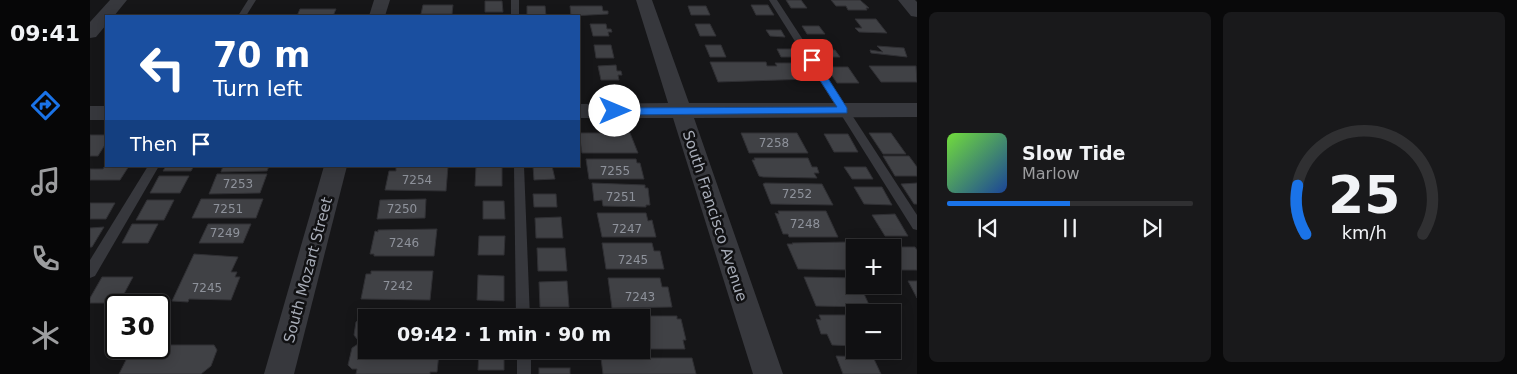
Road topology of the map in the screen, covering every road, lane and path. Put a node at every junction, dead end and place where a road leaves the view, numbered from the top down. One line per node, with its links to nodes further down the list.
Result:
1 (119, 0): 9 (street)
2 (252, 0): 10 (lane)
3 (382, 0): 11 (street)
4 (514, 0): 12 (lane)
5 (644, 0): 18 (street, South Francisco Avenue)
6 (773, 0): 15 (lane)
7 (906, 0): 8 (street)
8 (917, 12)
9 (106, 15)
10 (243, 15)
11 (377, 15)
12 (515, 15)
13 (105, 16): 14 (street)
14 (90, 33)
15 (844, 110): 16 (street); 18 (street); 24 (lane)
16 (917, 110)
17 (580, 111): 18 (street)
18 (680, 111): 30 (street, South Francisco Avenue)
19 (90, 113): 20 (street)
20 (105, 113)
21 (153, 167): 25 (lane)
22 (336, 167): 28 (street, South Mozart Street)
23 (519, 167): 26 (lane)
24 (917, 225)
25 (90, 272)
26 (523, 309)
27 (524, 359): 29 (lane)
28 (279, 374)
29 (524, 374)
30 (768, 374)

